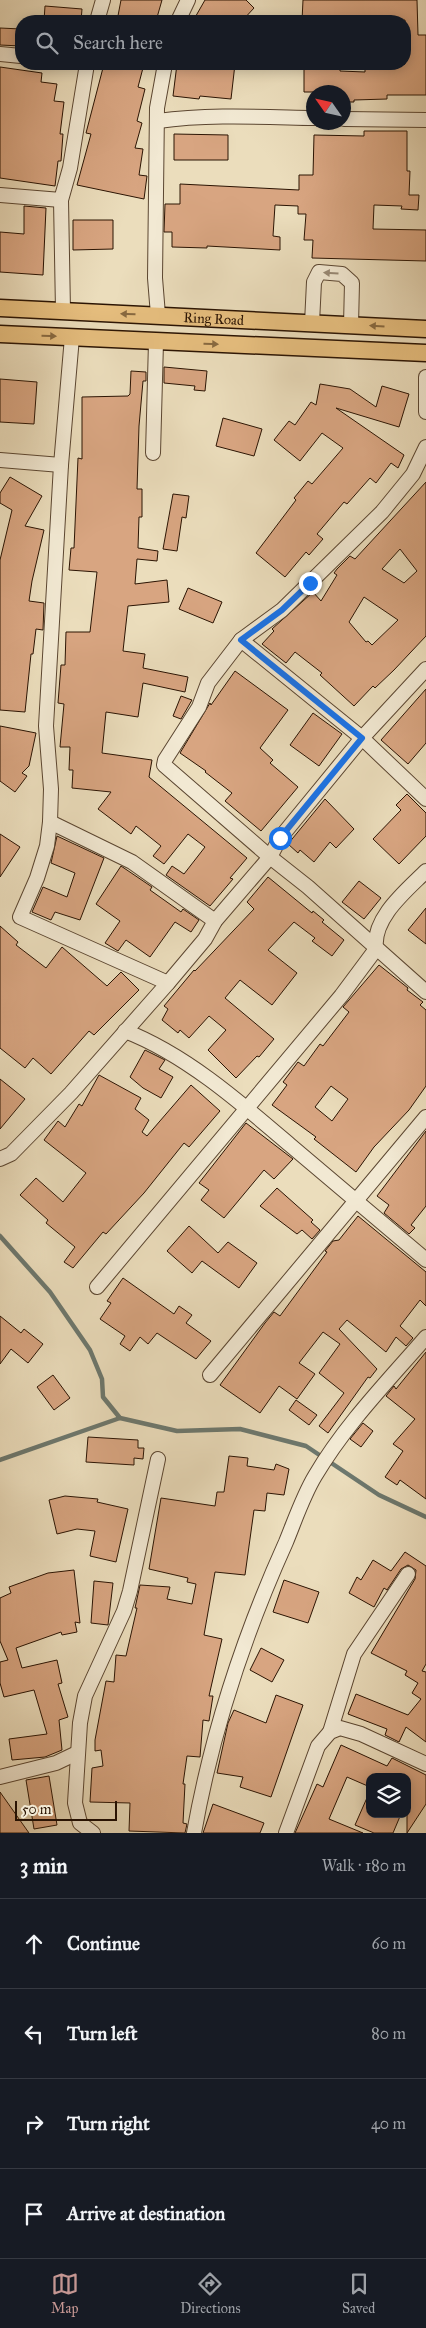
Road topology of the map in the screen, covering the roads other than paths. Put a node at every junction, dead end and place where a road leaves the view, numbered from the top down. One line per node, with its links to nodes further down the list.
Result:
1 (103, 0): 3 (street)
2 (188, 0): 4 (street)
3 (99, 15)
4 (181, 15)
5 (0, 54): 6 (street)
6 (15, 55)
7 (86, 70): 14 (street)
8 (164, 70): 12 (street)
9 (306, 118): 12 (street)
10 (351, 119): 11 (street)
11 (426, 120)
12 (158, 121): 17 (street)
13 (0, 195): 14 (street)
14 (61, 200): 16 (street)
15 (0, 308): 16 (main road, Ring Road)
16 (63, 311): 17 (main road, Ring Road, one-way to 16)
17 (158, 315): 18 (main road, Ring Road)
18 (312, 323): 19 (main road, Ring Road); 19 (street, one-way to 18)
19 (351, 325): 20 (main road, Ring Road, one-way to 19)
20 (426, 329)
21 (0, 334): 22 (main road, Ring Road, one-way to 22)
22 (72, 337): 23 (main road, Ring Road); 30 (street)
23 (156, 342): 24 (main road, Ring Road, one-way to 24); 28 (street)
24 (426, 353)
25 (426, 377): 26 (street)
26 (426, 412)
27 (426, 447): 31 (street)
28 (153, 453)
29 (0, 460): 30 (street)
30 (61, 465): 35 (street)
31 (241, 640): 33 (street); 36 (street)
32 (426, 669): 33 (street)
33 (362, 738): 34 (street); 36 (street)
34 (426, 800)
35 (50, 822): 38 (street); 40 (street)
36 (270, 857): 38 (street); 39 (street)
37 (426, 872): 39 (street)
38 (215, 921): 40 (street)
39 (376, 949): 41 (street); 43 (street)
40 (168, 983): 42 (street)
41 (426, 992)
42 (125, 1031): 43 (street); 45 (street)
43 (247, 1108): 46 (street); 48 (street)
44 (426, 1117): 46 (street)
45 (0, 1159)
46 (355, 1200): 47 (street); 50 (street)
47 (426, 1260)
48 (97, 1287)
49 (426, 1337): 60 (street)
50 (210, 1375)
51 (158, 1459): 54 (street)
52 (408, 1574): 53 (street)
53 (330, 1732): 56 (street); 61 (street)
54 (77, 1753): 55 (street); 58 (street)
55 (56, 1763): 57 (street); 58 (street)
56 (426, 1764)
57 (0, 1777)
58 (76, 1780): 59 (street)
59 (92, 1833)
60 (194, 1833)
61 (286, 1833)

